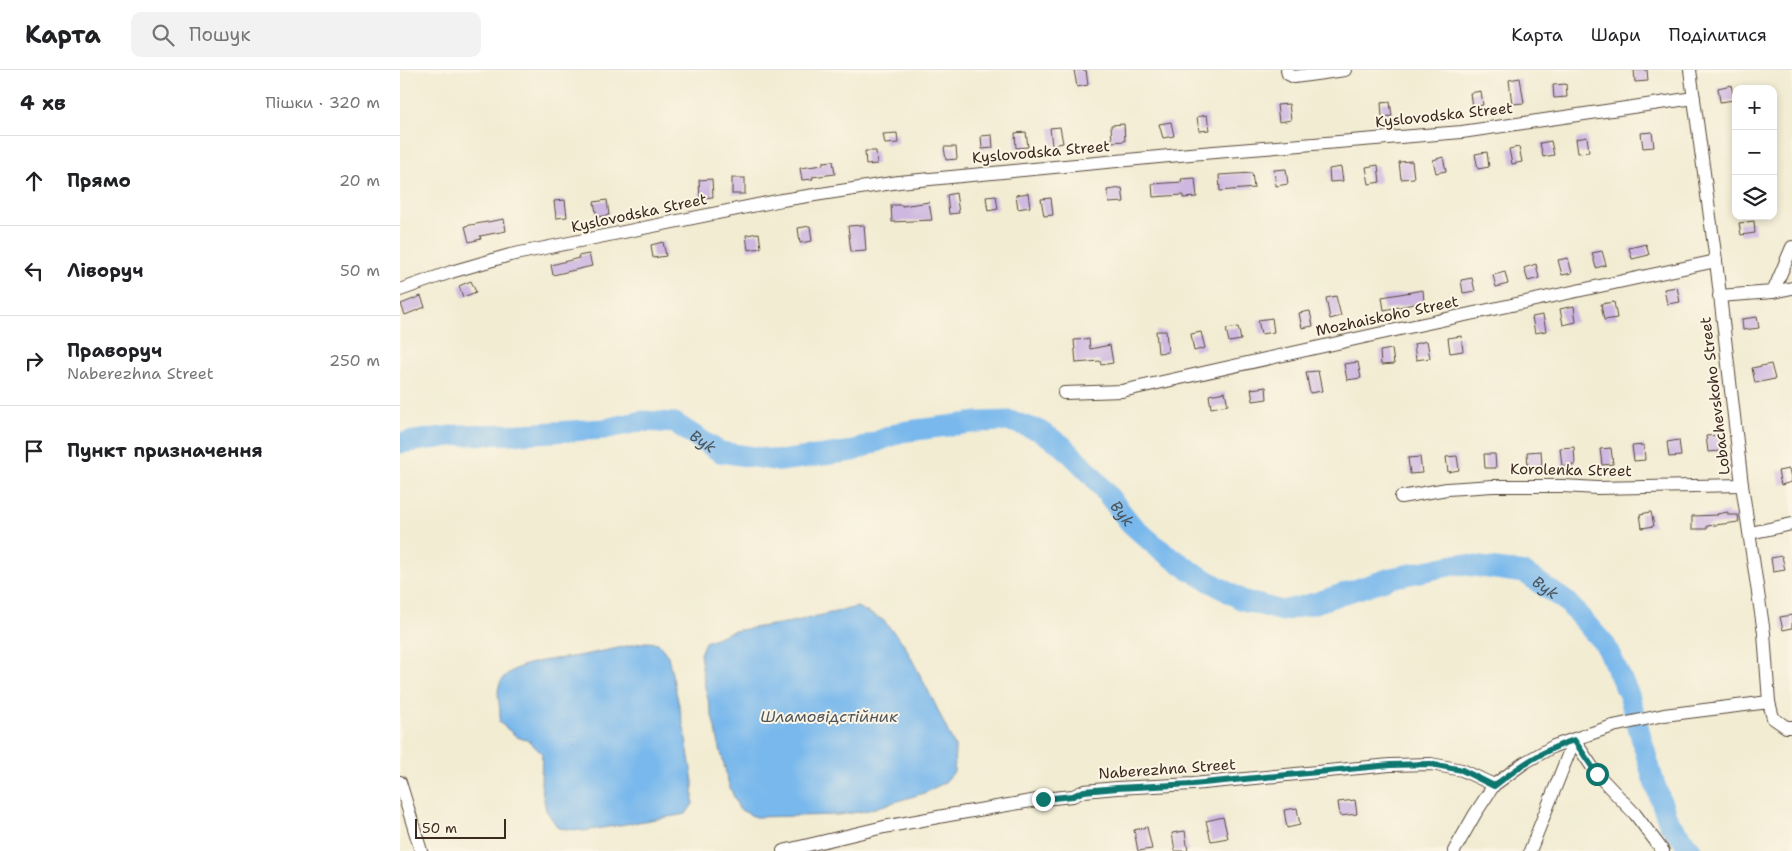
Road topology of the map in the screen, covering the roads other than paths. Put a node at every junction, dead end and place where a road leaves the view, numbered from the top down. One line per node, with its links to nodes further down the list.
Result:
1 (1287, 70): 2 (street)
2 (1345, 70)
3 (1690, 70): 4 (street, Lobachevskoho Street)
4 (1694, 98): 6 (street, Lobachevskoho Street); 8 (street, Kyslovodska Street)
5 (1792, 246): 9 (street)
6 (1716, 261): 10 (street, Lobachevskoho Street); 11 (street, Mozhaiskoho Street)
7 (1792, 288): 9 (street)
8 (400, 290)
9 (1773, 292): 10 (street)
10 (1719, 296): 12 (street, Lobachevskoho Street)
11 (1064, 393)
12 (1742, 485): 13 (street, Korolenka Street); 15 (street, Lobachevskoho Street)
13 (1401, 497)
14 (1792, 524): 15 (street)
15 (1750, 533): 16 (street, Lobachevskoho Street)
16 (1769, 702): 17 (street, Lobachevskoho Street); 18 (street)
17 (1792, 727)
18 (1574, 740): 20 (street); 24 (street); 25 (street)
19 (400, 782): 21 (street)
20 (1494, 786): 22 (street, Naberezhna Street); 23 (street)
21 (421, 851)
22 (783, 851)
23 (1454, 851)
24 (1530, 851)
25 (1664, 851)

